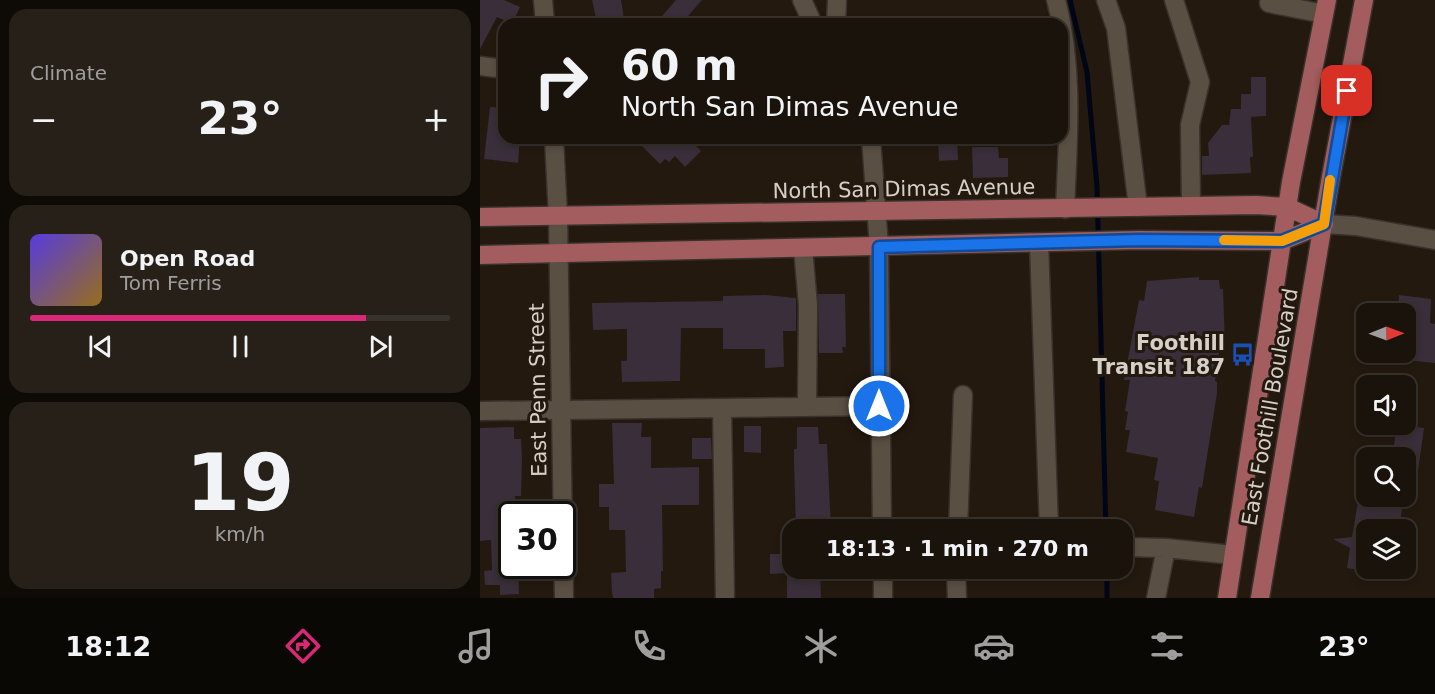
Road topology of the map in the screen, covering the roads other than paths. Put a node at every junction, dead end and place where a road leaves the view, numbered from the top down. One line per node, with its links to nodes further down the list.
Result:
1 (543, 0): 10 (street)
2 (802, 0): 11 (street)
3 (837, 0): 12 (street)
4 (1056, 0): 13 (street)
5 (1106, 0): 20 (street)
6 (1174, 0): 19 (street)
7 (1270, 0): 9 (street)
8 (1364, 0): 26 (main road, East Foothill Boulevard)
9 (1326, 7): 21 (main road, East Foothill Boulevard)
10 (544, 18)
11 (810, 18)
12 (836, 18)
13 (1061, 18)
14 (480, 66): 15 (street)
15 (498, 68)
16 (554, 144): 24 (street, East Penn Street)
17 (871, 144): 23 (street)
18 (1066, 144): 22 (street)
19 (1191, 205): 20 (main road, North San Dimas Avenue); 21 (main road, North San Dimas Avenue)
20 (1138, 207): 22 (main road, North San Dimas Avenue)
21 (1287, 207): 26 (main road, North San Dimas Avenue); 28 (main road, East Foothill Boulevard)
22 (1065, 209): 23 (main road, North San Dimas Avenue)
23 (876, 213): 24 (main road, North San Dimas Avenue); 30 (street)
24 (558, 216): 25 (main road, North San Dimas Avenue); 32 (street, East Penn Street)
25 (480, 217)
26 (1324, 224): 27 (street, North San Dimas Avenue); 28 (main road, North San Dimas Avenue); 54 (main road, East Foothill Boulevard)
27 (1435, 240)
28 (1282, 241): 29 (main road, North San Dimas Avenue); 45 (main road, East Foothill Boulevard)
29 (1039, 243): 30 (main road, North San Dimas Avenue); 42 (street)
30 (879, 247): 31 (main road, North San Dimas Avenue); 35 (street)
31 (803, 248): 32 (main road, North San Dimas Avenue); 36 (street)
32 (558, 254): 33 (main road, North San Dimas Avenue); 38 (street, East Penn Street)
33 (480, 255)
34 (963, 395): 41 (street)
35 (879, 406): 36 (street); 40 (street)
36 (807, 407): 37 (street)
37 (722, 408): 38 (street); 49 (street)
38 (561, 410): 39 (street); 48 (street, East Penn Street)
39 (480, 411)
40 (882, 519)
41 (958, 519)
42 (1049, 519)
43 (1133, 546): 44 (street)
44 (1166, 548): 45 (street); 52 (street)
45 (1233, 555): 53 (main road, East Foothill Boulevard)
46 (883, 579): 50 (street)
47 (956, 579): 51 (street)
48 (564, 598)
49 (725, 598)
50 (884, 598)
51 (957, 598)
52 (1156, 598)
53 (1227, 598)
54 (1260, 598)

